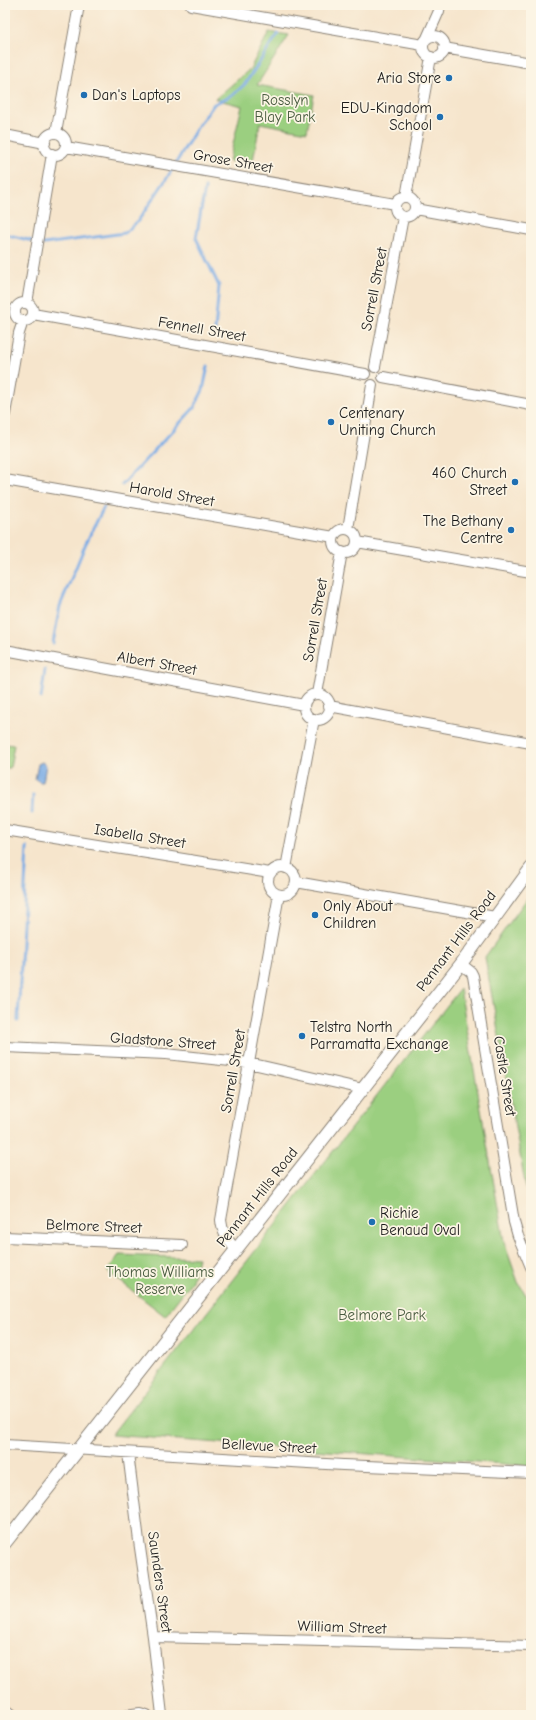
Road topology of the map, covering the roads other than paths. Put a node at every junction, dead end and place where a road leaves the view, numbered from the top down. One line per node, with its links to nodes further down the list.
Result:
1 (79, 5): 9 (street)
2 (191, 5): 5 (street)
3 (440, 8): 4 (street); 5 (street)
4 (441, 38): 5 (street); 6 (street)
5 (425, 41): 7 (street)
6 (444, 48): 7 (street); 8 (street)
7 (431, 57): 14 (street)
8 (531, 63)
9 (56, 133): 11 (street); 12 (street)
10 (5, 135): 11 (street)
11 (45, 143): 13 (street)
12 (66, 147): 13 (street); 15 (street, Grose Street)
13 (52, 154): 19 (street)
14 (406, 197): 15 (street); 16 (street)
15 (394, 204): 17 (street)
16 (414, 209): 17 (street); 18 (street)
17 (403, 217): 23 (street, Sorrell Street)
18 (531, 230)
19 (27, 303): 20 (street); 21 (street)
20 (10, 309): 22 (street)
21 (33, 314): 22 (street); 24 (street, Fennell Street)
22 (23, 321): 28 (street)
23 (375, 367): 24 (street); 25 (street)
24 (365, 374): 26 (street)
25 (383, 377): 26 (street); 27 (street)
26 (372, 385): 30 (street)
27 (531, 405)
28 (5, 414)
29 (5, 480): 31 (street, Harold Street)
30 (348, 529): 31 (street); 32 (street)
31 (334, 536): 33 (street)
32 (357, 542): 33 (street); 34 (street)
33 (342, 552): 36 (street, Sorrell Street)
34 (531, 572)
35 (5, 650): 37 (street, Albert Street)
36 (317, 694): 37 (street); 38 (street)
37 (304, 705): 39 (street)
38 (329, 706): 39 (street); 40 (street)
39 (314, 719): 42 (street)
40 (531, 743)
41 (5, 830): 44 (street, Isabella Street)
42 (286, 868): 44 (street); 45 (street)
43 (531, 868): 47 (main road, Pennant Hills Road)
44 (270, 873): 46 (street)
45 (296, 882): 46 (street); 47 (street)
46 (277, 894): 50 (street, Sorrell Street)
47 (495, 917): 48 (main road, Pennant Hills Road)
48 (461, 964): 51 (main road, Pennant Hills Road); 55 (street, Castle Street)
49 (5, 1047): 50 (street, Gladstone Street)
50 (249, 1063): 51 (street, Gladstone Street); 54 (street, Sorrell Street)
51 (363, 1089): 54 (main road, Pennant Hills Road)
52 (5, 1237): 53 (street, Belmore Street)
53 (182, 1244)
54 (236, 1250): 57 (main road, Pennant Hills Road)
55 (531, 1267)
56 (5, 1445): 57 (street, Bellevue Street)
57 (80, 1449): 58 (street, Bellevue Street); 60 (main road, Pennant Hills Road)
58 (128, 1453): 59 (street, Bellevue Street); 61 (street, Saunders Street)
59 (531, 1473)
60 (5, 1543)
61 (153, 1637): 62 (street, William Street); 67 (street, Saunders Street)
62 (531, 1646)
63 (5, 1710): 64 (street)
64 (13, 1715)
65 (125, 1715): 66 (street)
66 (147, 1715)
67 (162, 1715)

